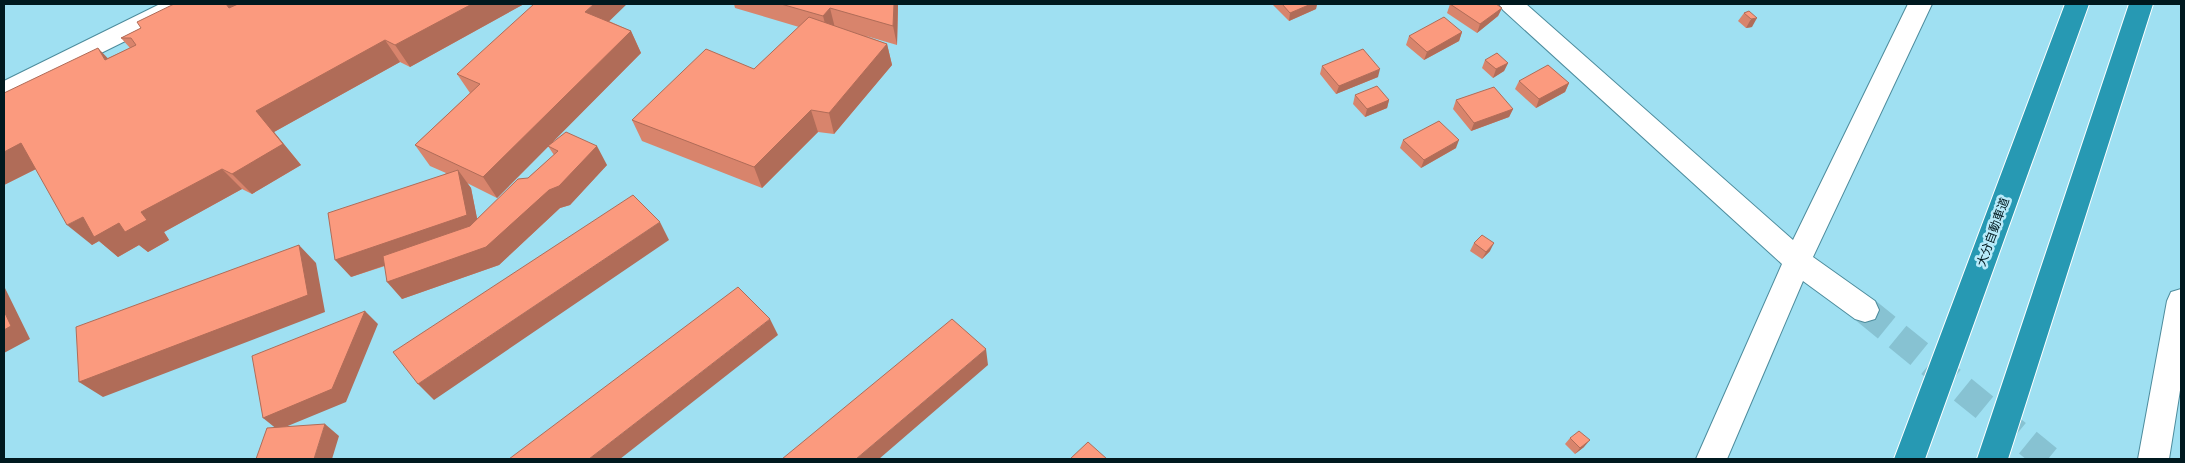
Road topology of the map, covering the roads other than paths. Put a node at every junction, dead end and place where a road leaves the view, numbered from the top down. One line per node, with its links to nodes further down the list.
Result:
1 (180, 4): 6 (street)
2 (1511, 4): 7 (street)
3 (1920, 4): 7 (street)
4 (2077, 4): 11 (highway, 大分自動車道)
5 (2141, 4): 12 (highway)
6 (4, 92)
7 (1797, 261): 9 (street); 10 (street)
8 (2181, 301): 13 (street)
9 (1865, 310)
10 (1712, 459)
11 (1909, 459)
12 (1992, 459)
13 (2153, 459)

